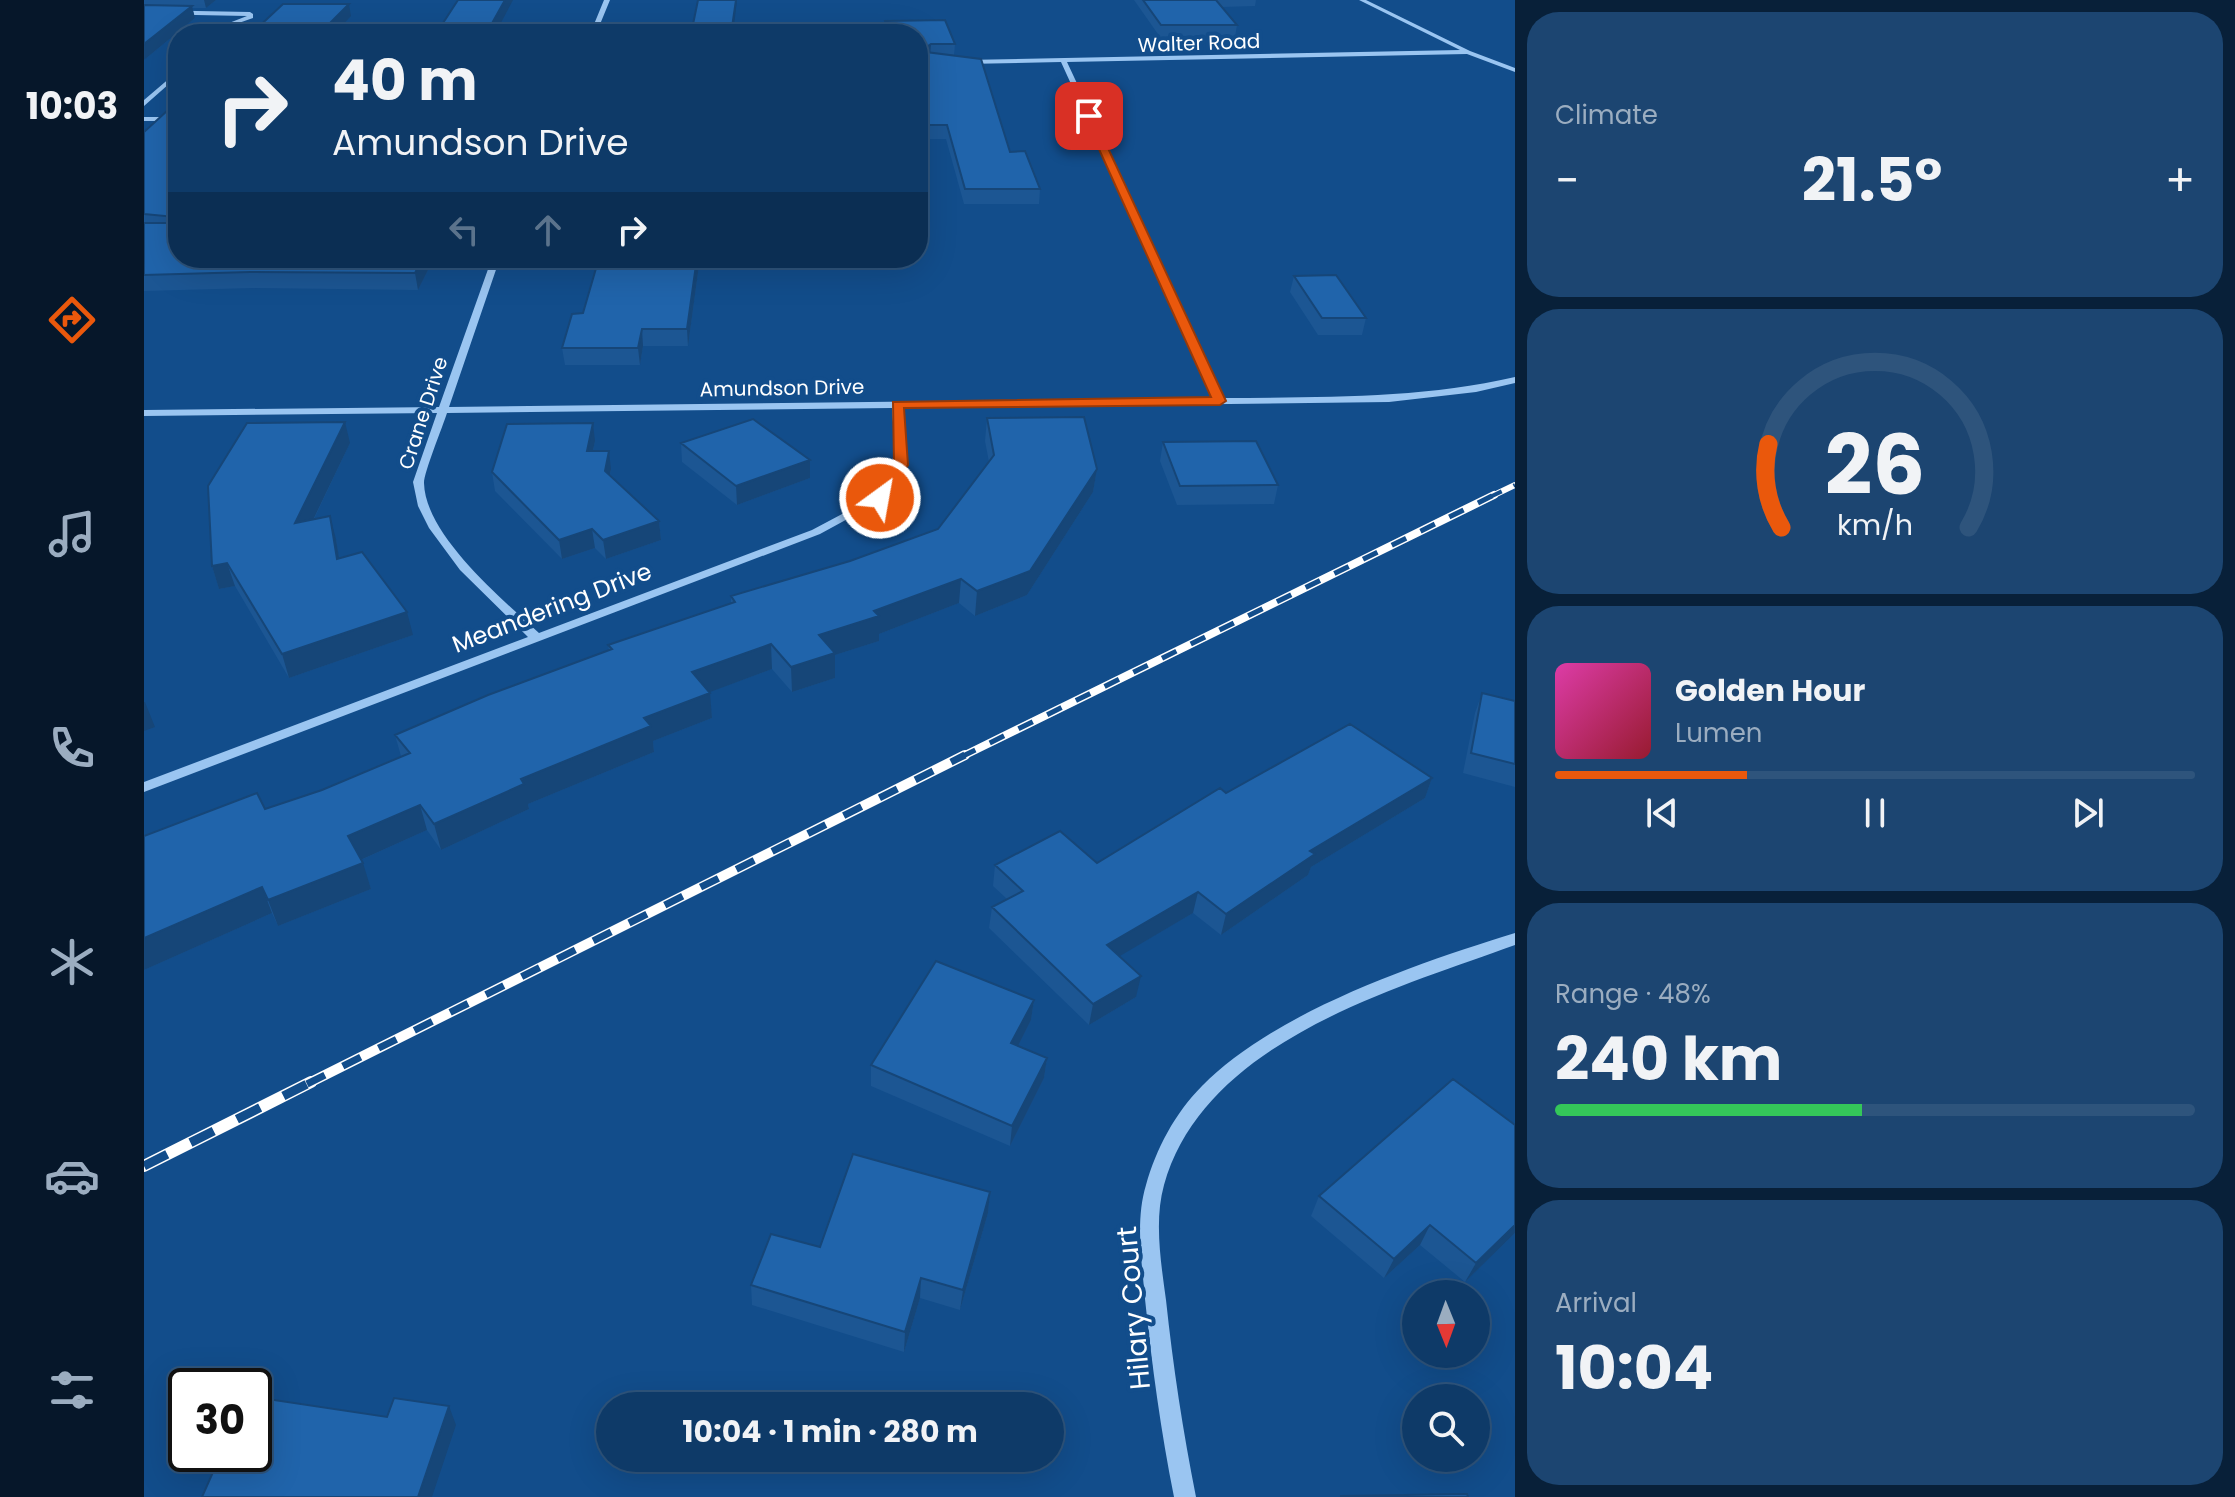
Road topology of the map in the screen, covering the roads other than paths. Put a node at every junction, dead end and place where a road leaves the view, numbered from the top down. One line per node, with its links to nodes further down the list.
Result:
1 (607, 0): 5 (street)
2 (1362, 0): 6 (street)
3 (144, 12): 4 (street)
4 (231, 24)
5 (597, 24)
6 (1468, 52): 8 (street, Walter Road); 9 (street)
7 (960, 62): 8 (street, Walter Road)
8 (1064, 62): 16 (street)
9 (1515, 70)
10 (168, 82): 11 (street)
11 (144, 104)
12 (144, 119): 13 (street)
13 (168, 119)
14 (492, 268): 18 (street, Crane Drive)
15 (1515, 380): 16 (street, Amundson Drive)
16 (1220, 401): 17 (street, Amundson Drive)
17 (897, 404): 18 (street, Amundson Drive); 20 (street, Meandering Drive)
18 (442, 409): 19 (street, Amundson Drive); 20 (street, Crane Drive)
19 (144, 413)
20 (536, 637): 21 (street, Meandering Drive)
21 (144, 787)
22 (1515, 939): 23 (street, Hilary Court)
23 (1185, 1497)

